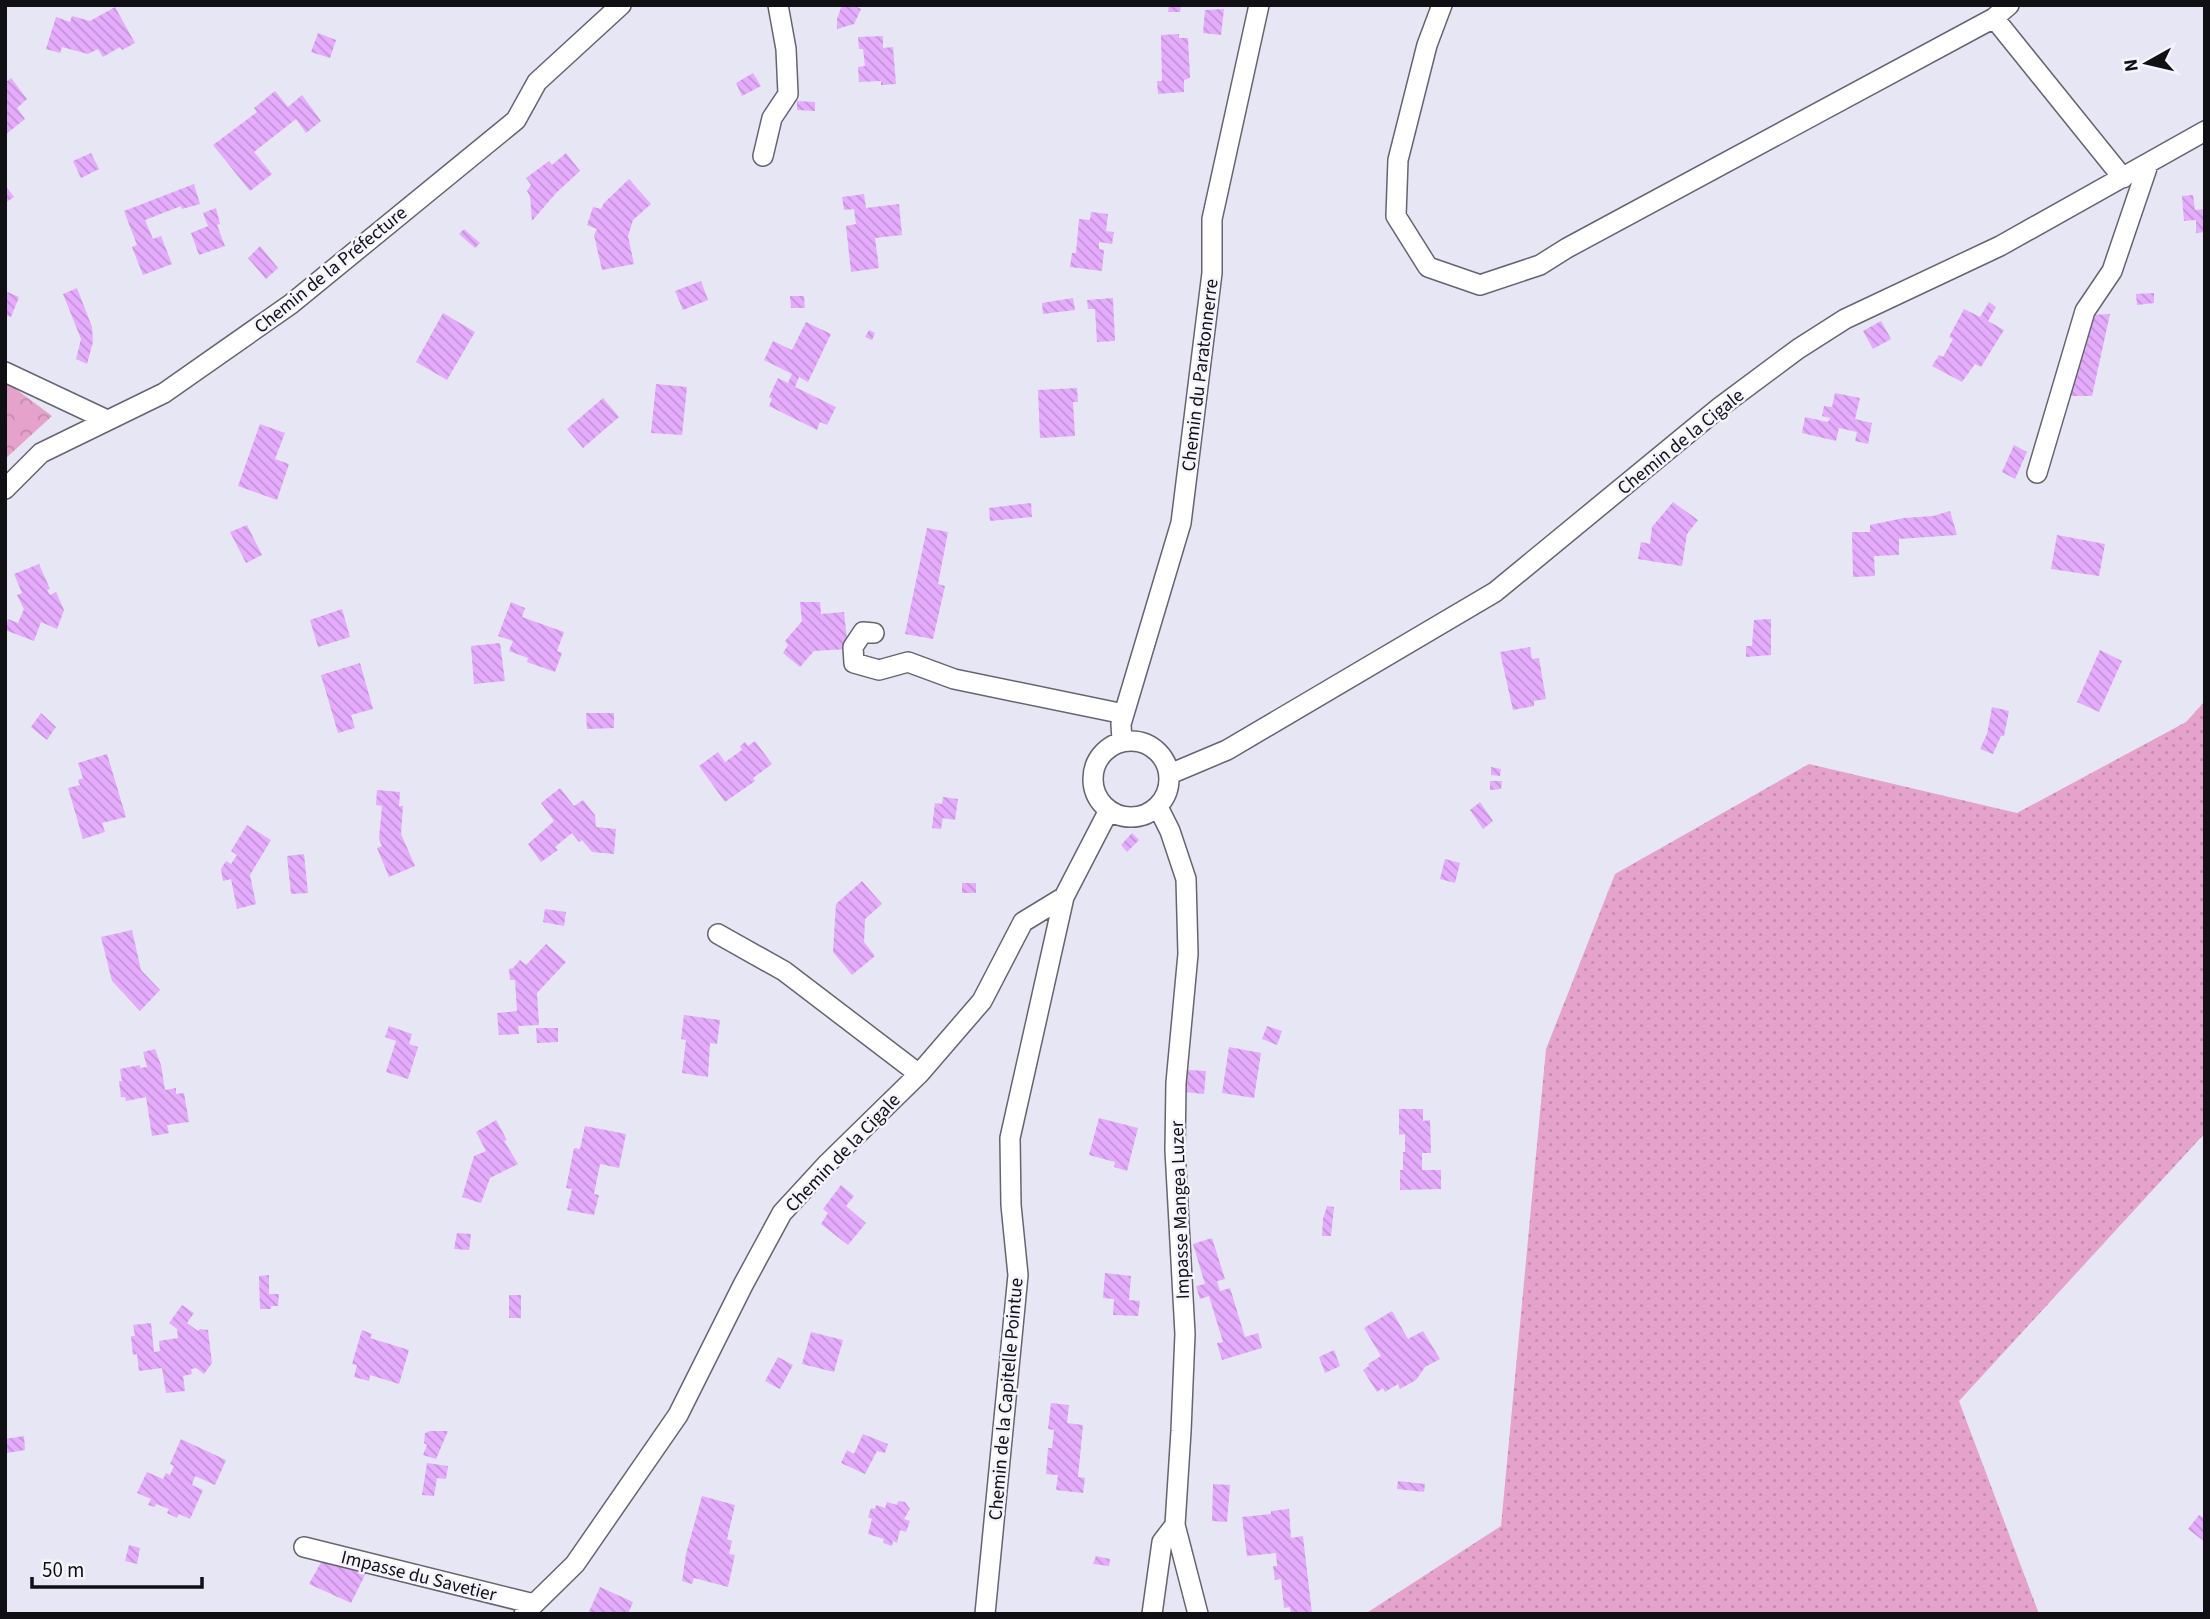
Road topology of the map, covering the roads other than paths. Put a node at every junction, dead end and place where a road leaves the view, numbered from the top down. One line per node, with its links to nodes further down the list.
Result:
1 (621, 5): 11 (street, Chemin de la Préfecture)
2 (778, 5): 7 (street)
3 (1259, 5): 15 (street, Chemin du Paratonnerre)
4 (1441, 5): 5 (street)
5 (2001, 12): 9 (street)
6 (2205, 131): 8 (street, Chemin de la Cigale)
7 (763, 156)
8 (2148, 165): 9 (street, Chemin de la Cigale); 12 (street)
9 (2123, 178): 17 (street, Chemin de la Cigale)
10 (5, 372): 11 (street)
11 (107, 420): 13 (street, Chemin de la Préfecture)
12 (2037, 473)
13 (5, 489)
14 (874, 633): 15 (street)
15 (1124, 714): 16 (street, Chemin du Paratonnerre)
16 (1122, 741): 17 (street); 19 (street)
17 (1170, 774): 18 (street)
18 (1158, 807): 19 (street); 23 (street, Impasse Mangea Luzer)
19 (1109, 810): 20 (street)
20 (1064, 897): 22 (street, Chemin de la Cigale); 26 (street, Chemin de la Capitelle Pointue)
21 (718, 934): 22 (street)
22 (919, 1074): 25 (street, Chemin de la Cigale)
23 (1175, 1525): 27 (street, Impasse Mangea Luzer); 28 (street)
24 (304, 1547): 25 (street, Impasse du Savetier)
25 (529, 1609)
26 (985, 1614)
27 (1152, 1614)
28 (1198, 1614)

